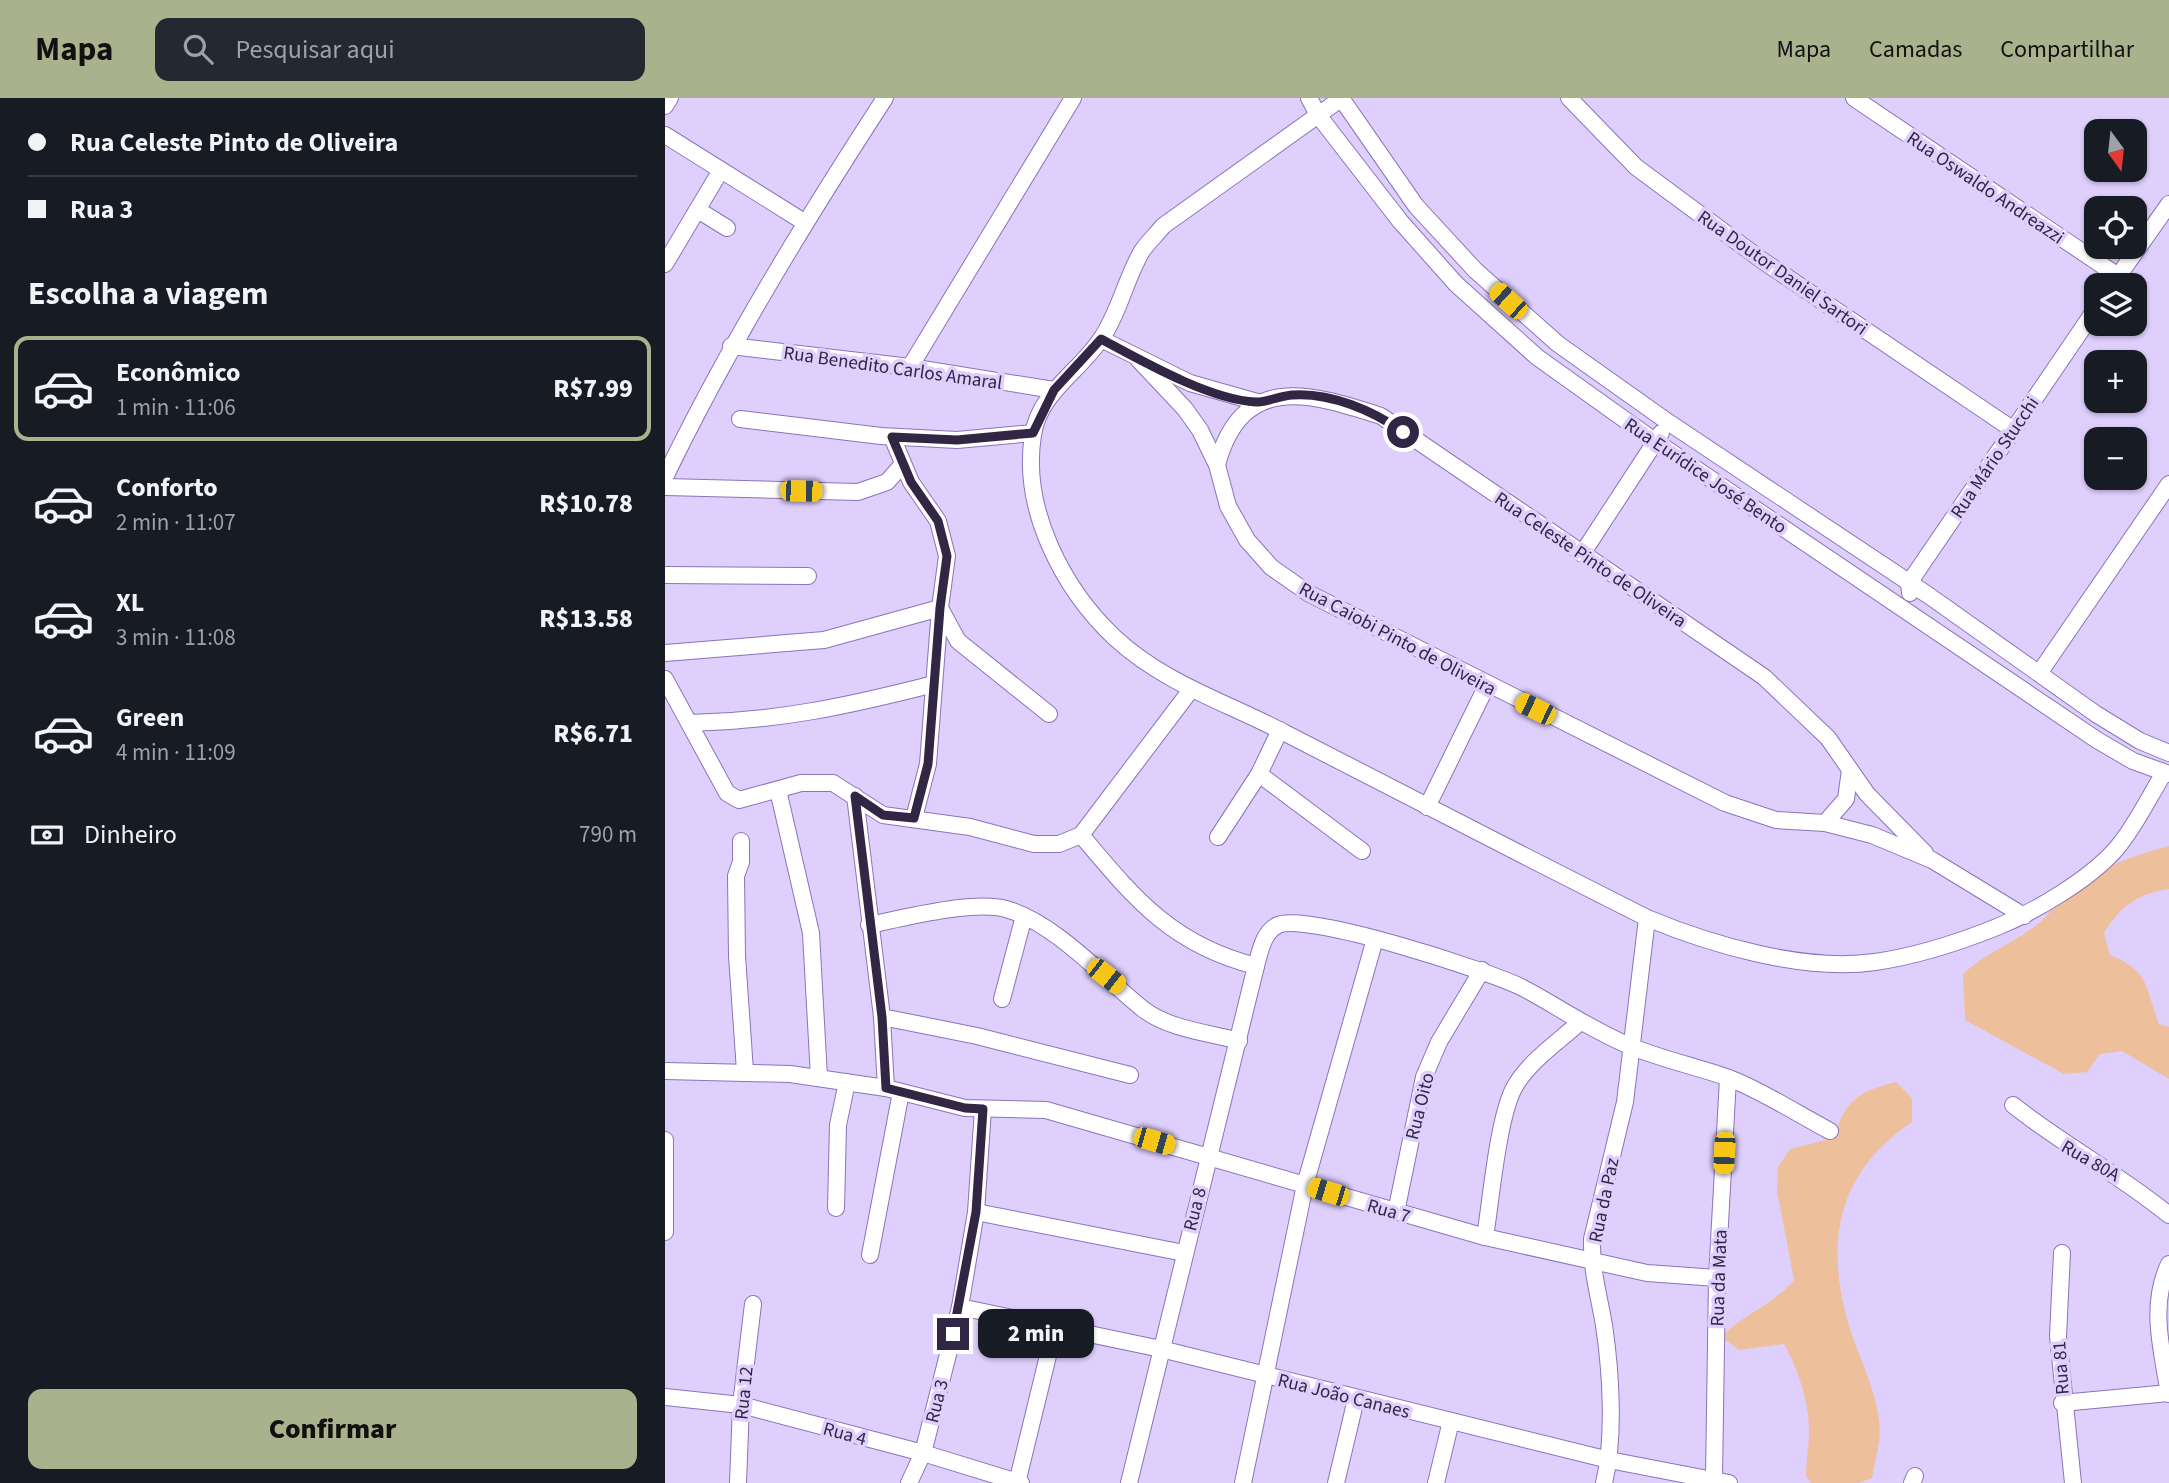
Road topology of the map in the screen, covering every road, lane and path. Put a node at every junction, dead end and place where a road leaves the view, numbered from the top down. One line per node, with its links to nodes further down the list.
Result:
1 (670, 98): 8 (street)
2 (885, 98): 14 (street)
3 (1073, 98): 23 (street)
4 (1309, 98): 9 (street, Rua Eurídice José Bento)
5 (1342, 98): 9 (street); 27 (street, Rua Eurídice José Bento)
6 (1569, 98): 28 (street, Rua Doutor Daniel Sartori)
7 (1854, 98): 17 (street, Rua Oswaldo Andreazzi)
8 (665, 106)
9 (1318, 115): 20 (street); 31 (street, Rua Eurídice José Bento)
10 (665, 135): 11 (street)
11 (721, 170): 13 (street); 14 (street)
12 (2169, 204): 18 (street)
13 (698, 210): 15 (street); 16 (street)
14 (804, 222): 21 (street)
15 (727, 228)
16 (665, 264)
17 (2104, 273)
18 (2121, 273)
19 (2084, 326): 28 (street, Rua Mário Stucchi)
20 (1101, 339): 22 (street, Rua Caiobi Pinto de Oliveira); 24 (street)
21 (731, 346): 23 (street, Rua Benedito Carlos Amaral); 34 (street)
22 (1138, 359): 25 (street, Rua Caiobi Pinto de Oliveira); 33 (street, Rua Caiobi Pinto de Oliveira)
23 (910, 367): 24 (street, Rua Benedito Carlos Amaral)
24 (1054, 390): 29 (street)
25 (1257, 402): 33 (street); 37 (street, Rua Celeste Pinto de Oliveira)
26 (740, 419): 30 (street)
27 (1668, 422): 31 (street); 40 (street, Rua Eurídice José Bento)
28 (2012, 429): 40 (street, Rua Mário Stucchi)
29 (1033, 433): 30 (street); 48 (street)
30 (892, 437): 32 (street)
31 (1656, 442): 37 (street); 42 (street, Rua Eurídice José Bento)
32 (903, 464): 36 (street); 41 (street)
33 (1217, 465): 47 (street, Rua Caiobi Pinto de Oliveira)
34 (665, 477)
35 (2169, 484): 44 (street)
36 (665, 487)
37 (1582, 554): 53 (street, Rua Celeste Pinto de Oliveira)
38 (665, 575): 39 (street)
39 (808, 576)
40 (1909, 583): 42 (street); 44 (street, Rua Eurídice José Bento)
41 (940, 608): 43 (street); 46 (street); 49 (street)
42 (1911, 613): 54 (street, Rua Eurídice José Bento)
43 (665, 653)
44 (2040, 672): 52 (street, Rua Eurídice José Bento)
45 (665, 679): 50 (street)
46 (934, 684): 50 (street); 59 (street)
47 (1487, 685): 58 (street); 60 (street, Rua Caiobi Pinto de Oliveira)
48 (1190, 691): 51 (street); 61 (street)
49 (1049, 714)
50 (690, 723): 56 (street)
51 (1280, 730): 55 (street); 58 (street)
52 (2169, 753)
53 (1850, 770): 60 (street); 65 (street, Rua Celeste Pinto de Oliveira)
54 (2167, 773): 67 (street)
55 (1259, 774): 62 (street); 64 (street)
56 (778, 790): 57 (street); 81 (street)
57 (855, 796): 59 (street); 69 (street)
58 (1427, 807): 68 (street)
59 (914, 818): 61 (street)
60 (1825, 823): 65 (street, Rua Caiobi Pinto de Oliveira)
61 (1081, 835): 71 (street)
62 (1218, 837)
63 (741, 841): 79 (street)
64 (1362, 851)
65 (1932, 860): 67 (street, Rua Caiobi Pinto de Oliveira)
66 (1024, 916): 69 (street); 73 (street); 76 (street)
67 (2024, 916): 68 (street)
68 (1647, 918): 77 (street, Rua da Paz)
69 (869, 925): 74 (street)
70 (1375, 939): 71 (street, Rua 8); 72 (street); 90 (street)
71 (1256, 966): 76 (street, Rua 8)
72 (1482, 970): 75 (street); 93 (street, Rua Oito)
73 (1002, 999)
74 (882, 1017): 80 (street); 84 (street)
75 (1579, 1023): 77 (street); 96 (street)
76 (1239, 1041): 89 (street, Rua 8)
77 (1630, 1046): 82 (street); 100 (street, Rua da Paz)
78 (665, 1071): 79 (street, Rua 7)
79 (745, 1071): 81 (street, Rua 7)
80 (1130, 1075)
81 (819, 1077): 83 (street, Rua 7)
82 (1728, 1078): 87 (street); 102 (street, Rua da Mata)
83 (847, 1082): 84 (street, Rua 7); 91 (street)
84 (894, 1090): 86 (street, Rua 7); 99 (street)
85 (2013, 1105): 94 (street, Rua 80A)
86 (983, 1109): 89 (street, Rua 7); 92 (street, Rua 3)
87 (1830, 1130)
88 (665, 1140): 95 (street)
89 (1207, 1156): 90 (street, Rua 7); 97 (street, Rua 8)
90 (1305, 1185): 93 (street, Rua 7); 107 (street)
91 (835, 1208)
92 (976, 1212): 97 (street); 104 (street, Rua 3)
93 (1396, 1212): 96 (street, Rua 7)
94 (2169, 1215)
95 (665, 1232)
96 (1486, 1237): 100 (street, Rua 7)
97 (1184, 1253): 106 (street, Rua 8)
98 (2062, 1253): 111 (street, Rua 81)
99 (870, 1255)
100 (1592, 1263): 102 (street, Rua 7); 115 (street, Rua da Paz)
101 (2169, 1264): 108 (street)
102 (1717, 1278): 116 (street, Rua da Mata)
103 (753, 1304): 112 (street, Rua 12)
104 (960, 1307): 105 (street, Rua João Canaes); 114 (street, Rua 3)
105 (1055, 1327): 106 (street, Rua João Canaes); 119 (street)
106 (1161, 1349): 107 (street, Rua João Canaes); 120 (street, Rua 8)
107 (1263, 1375): 110 (street, Rua João Canaes); 121 (street)
108 (2169, 1393): 111 (street)
109 (665, 1397): 112 (street, Rua 4)
110 (1356, 1399): 113 (street, Rua João Canaes); 122 (street)
111 (2063, 1403): 125 (street, Rua 81)
112 (741, 1405): 114 (street, Rua 4); 117 (street, Rua 12)
113 (1451, 1421): 115 (street, Rua João Canaes); 123 (street)
114 (923, 1452): 118 (street, Rua 3); 119 (street, Rua 4)
115 (1609, 1460): 116 (street, Rua João Canaes); 124 (street, Rua da Paz)
116 (1721, 1481)
117 (738, 1483)
118 (909, 1483)
119 (1019, 1483)
120 (1129, 1483)
121 (1243, 1483)
122 (1336, 1483)
123 (1436, 1483)
124 (1604, 1483)
125 (2073, 1483)

